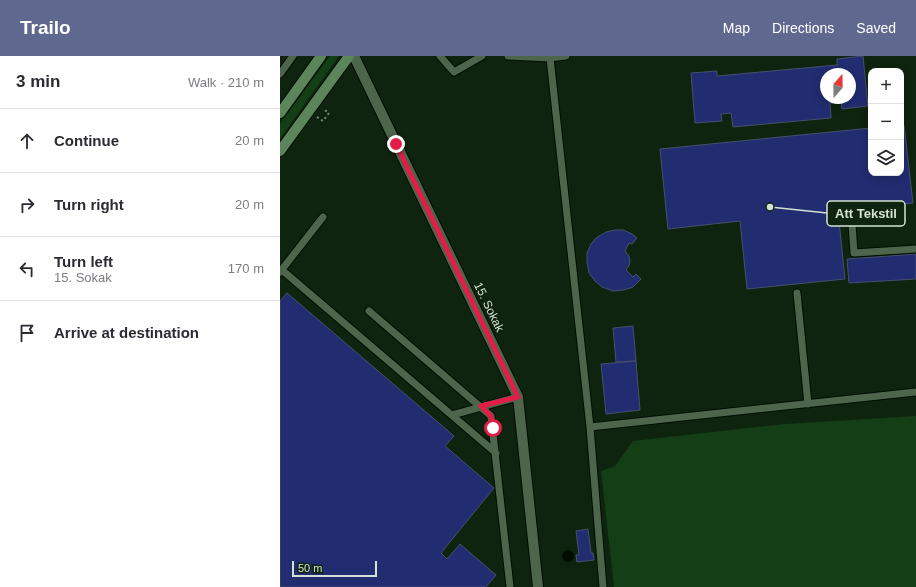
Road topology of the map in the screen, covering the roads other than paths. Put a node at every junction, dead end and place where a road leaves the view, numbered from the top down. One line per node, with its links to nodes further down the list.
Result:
1 (293, 56): 10 (lane)
2 (321, 56): 11 (main road)
3 (349, 56): 12 (main road)
4 (354, 56): 20 (street, 15. Sokak)
5 (440, 56): 6 (lane)
6 (482, 56)
7 (508, 56): 9 (lane)
8 (566, 56): 9 (lane)
9 (550, 58): 24 (lane)
10 (280, 74)
11 (280, 113)
12 (280, 151)
13 (323, 217): 16 (lane)
14 (852, 224): 15 (lane)
15 (916, 249)
16 (281, 271): 23 (lane)
17 (797, 293): 21 (lane)
18 (369, 311): 22 (lane)
19 (916, 392): 21 (lane)
20 (518, 397): 22 (lane); 27 (street, 15. Sokak)
21 (808, 404): 24 (lane)
22 (481, 406): 23 (lane); 25 (lane)
23 (452, 415): 25 (lane)
24 (590, 427): 28 (lane)
25 (496, 453): 26 (lane)
26 (510, 587)
27 (538, 587)
28 (603, 587)

